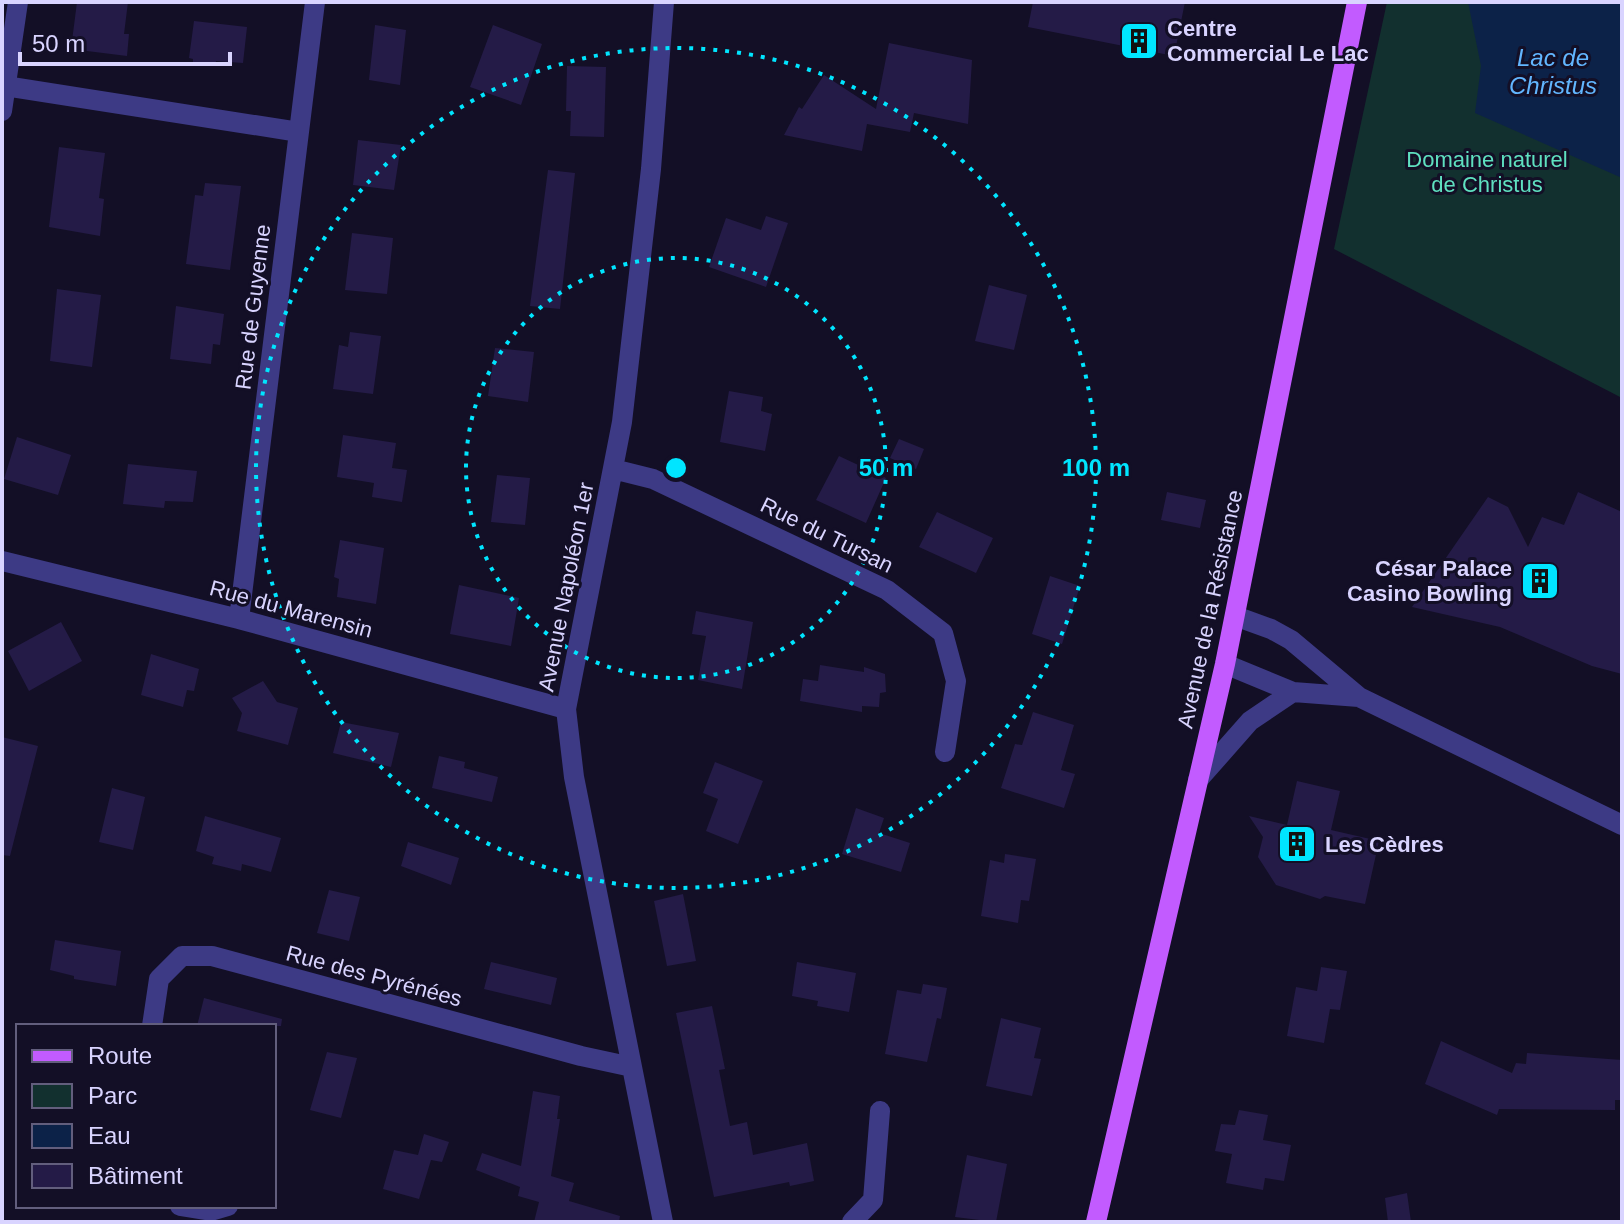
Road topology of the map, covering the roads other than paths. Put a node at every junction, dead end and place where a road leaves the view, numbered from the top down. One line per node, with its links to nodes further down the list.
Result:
1 (18, 2): 5 (street)
2 (315, 2): 7 (street, Rue de Guyenne)
3 (664, 2): 8 (street, Avenue Napoléon 1er)
4 (1357, 2): 10 (main road, Avenue de la Résistance)
5 (5, 86): 6 (street); 7 (street)
6 (2, 111)
7 (299, 132): 11 (street, Rue de Guyenne)
8 (613, 469): 15 (street, Avenue Napoléon 1er); 16 (street, Rue du Tursan)
9 (2, 561): 11 (street, Rue du Marensin)
10 (1235, 616): 12 (main road, Avenue de la Résistance); 14 (street)
11 (239, 619): 15 (street, Rue du Marensin)
12 (1225, 664): 13 (street); 17 (main road, Avenue de la Résistance)
13 (1293, 692): 14 (street); 17 (street)
14 (1359, 697): 18 (street)
15 (566, 709): 20 (street, Avenue Napoléon 1er)
16 (945, 752)
17 (1198, 780): 26 (main road, Avenue de la Résistance)
18 (1622, 825)
19 (152, 1024): 20 (street, Rue des Pyrénées)
20 (632, 1067): 24 (street, Avenue Napoléon 1er)
21 (880, 1111): 25 (street)
22 (192, 1208): 23 (street)
23 (221, 1208)
24 (663, 1222)
25 (852, 1222)
26 (1096, 1222)

